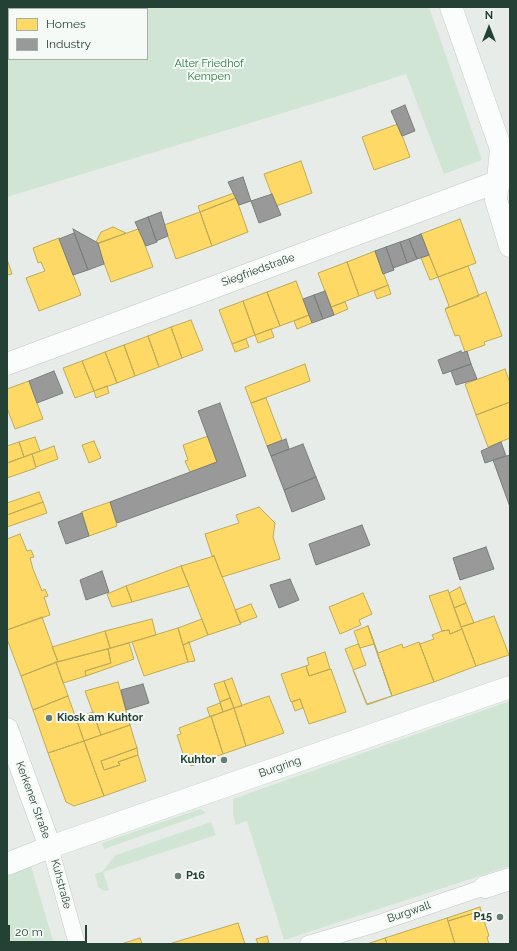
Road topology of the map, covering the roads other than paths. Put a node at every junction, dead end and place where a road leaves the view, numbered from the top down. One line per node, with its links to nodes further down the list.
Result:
1 (451, 7): 2 (street)
2 (504, 179): 3 (street); 4 (street, Siegfriedstraße)
3 (510, 246)
4 (7, 364)
5 (510, 687): 7 (street, Burgring)
6 (7, 729): 7 (street, Kerkener Straße)
7 (50, 847): 8 (street, Burgring); 11 (street, Kuhstraße)
8 (7, 864)
9 (510, 879): 10 (street, Burgwall)
10 (485, 887): 12 (street, Burgwall)
11 (77, 944)
12 (308, 944)

